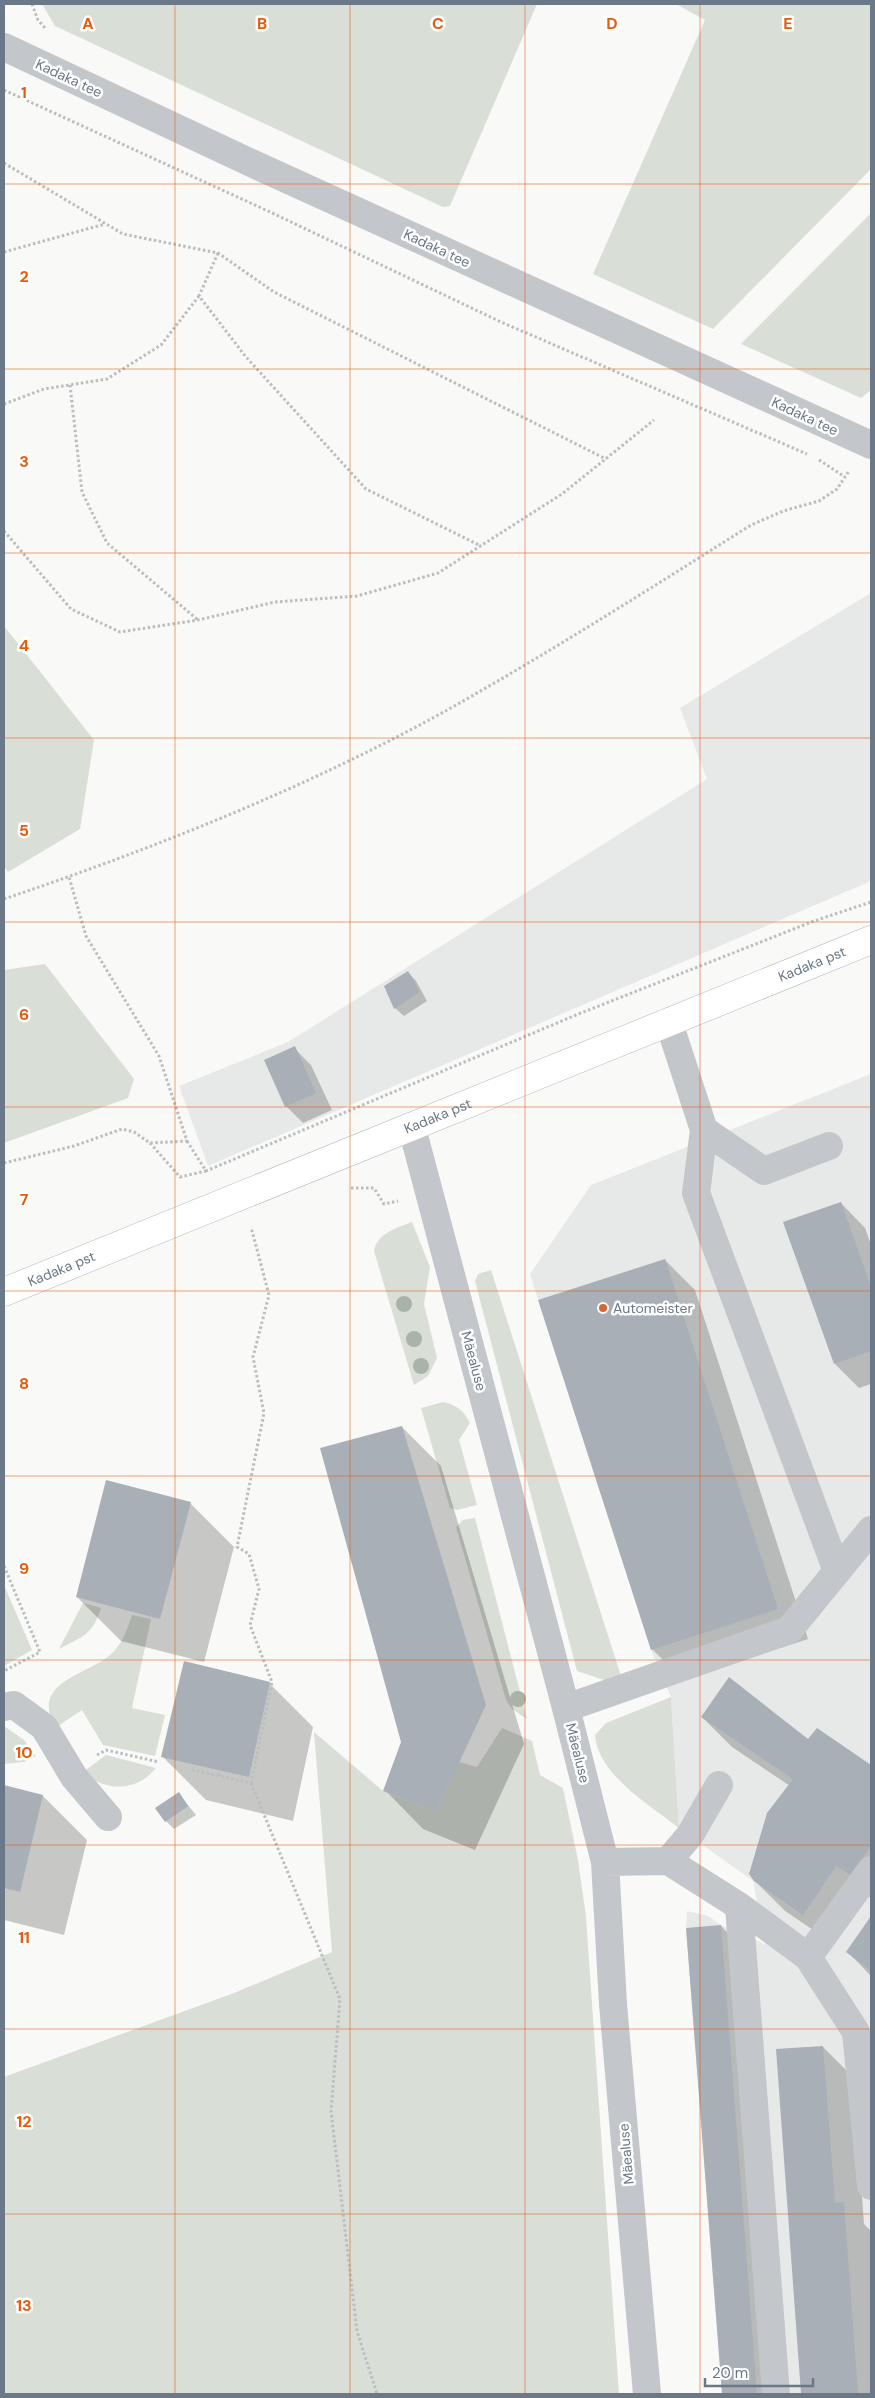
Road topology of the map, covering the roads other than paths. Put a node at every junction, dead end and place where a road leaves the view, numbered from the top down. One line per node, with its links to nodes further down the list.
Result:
1 (4, 47): 2 (street, Kadaka tee)
2 (868, 444)
3 (871, 940): 4 (main road, Kadaka pst)
4 (669, 1023): 5 (main road, Kadaka pst); 6 (street)
5 (412, 1128): 8 (main road, Kadaka pst); 12 (street, Mäealuse)
6 (704, 1130): 7 (street); 10 (street)
7 (829, 1146)
8 (4, 1292)
9 (871, 1530): 10 (street)
10 (837, 1572): 12 (street)
11 (9, 1706): 14 (street)
12 (566, 1708): 16 (street, Mäealuse)
13 (719, 1785): 15 (street)
14 (108, 1817)
15 (668, 1861): 16 (street); 18 (street)
16 (605, 1862): 21 (street, Mäealuse)
17 (871, 1870): 19 (street)
18 (739, 1906): 19 (street); 22 (street)
19 (808, 1957): 20 (street)
20 (871, 2186)
21 (647, 2394)
22 (776, 2394)

